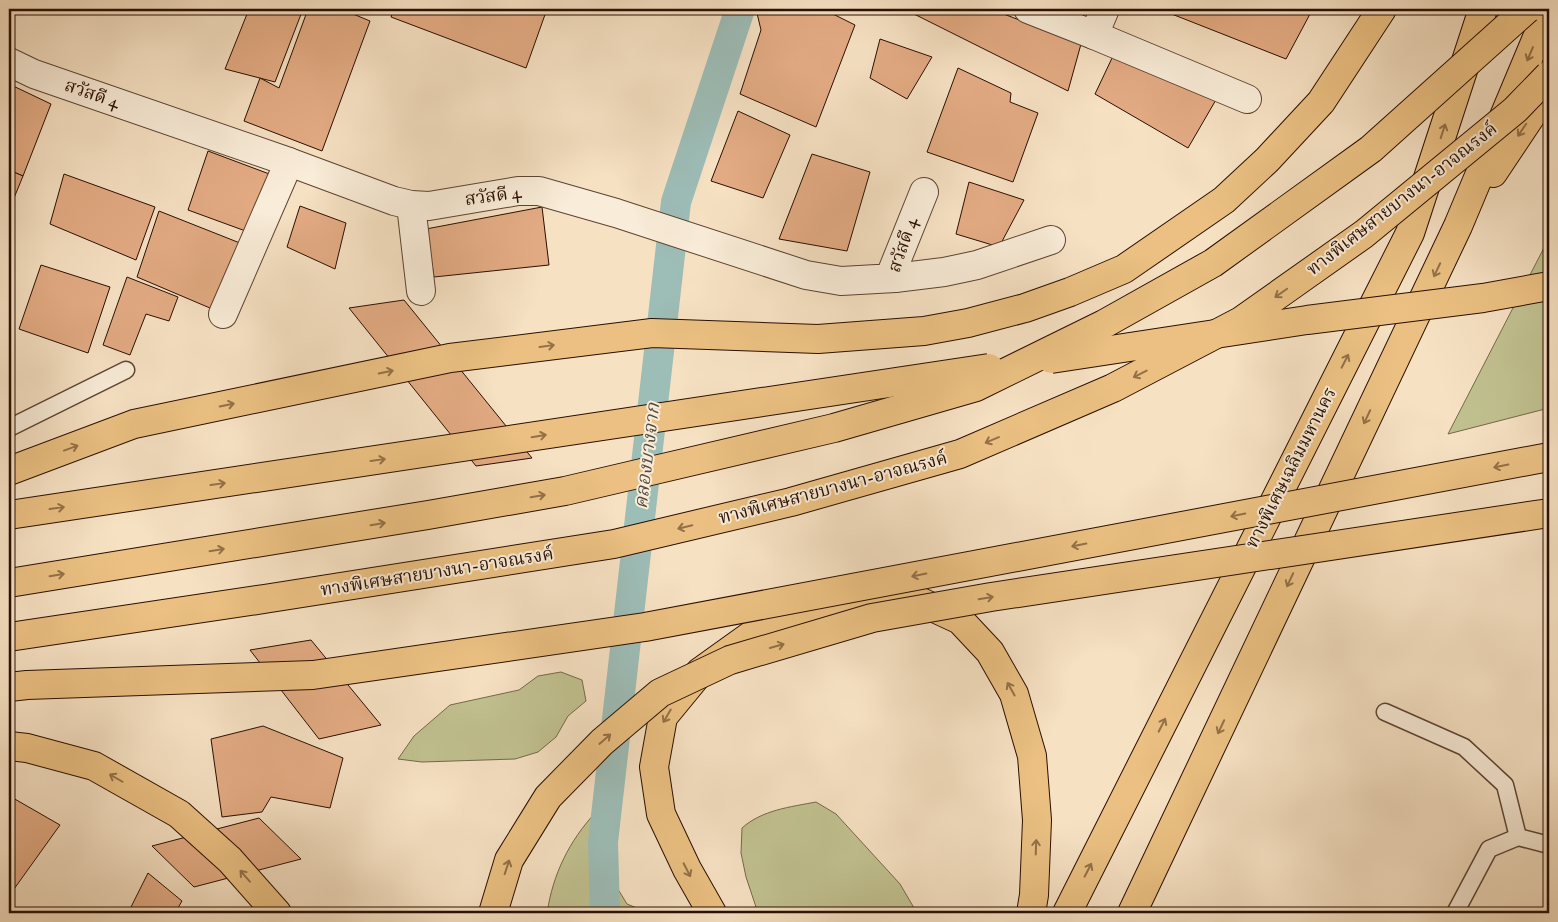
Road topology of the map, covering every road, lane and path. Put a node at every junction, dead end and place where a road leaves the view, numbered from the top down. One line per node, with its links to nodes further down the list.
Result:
1 (1028, 9): 7 (street)
2 (1105, 9): 7 (street)
3 (1382, 9): 24 (highway, one-way to 3)
4 (1483, 9): 38 (highway, ทางพิเศษเฉลิมมหานคร, one-way to 4)
5 (1527, 9): 27 (highway, one-way to 5, bridge)
6 (1549, 9): 15 (highway, one-way to 15)
7 (1094, 35): 11 (street)
8 (9, 62): 12 (street, สวัสดี 4)
9 (1549, 75): 28 (highway, ทางพิเศษสายบางนา-อาจณรงค์, one-way to 28, bridge)
10 (1549, 89): 15 (highway, one-way to 15)
11 (1247, 99)
12 (289, 162): 14 (street, สวัสดี 4); 20 (street)
13 (924, 192): 17 (street, สวัสดี 4)
14 (412, 205): 17 (street, สวัสดี 4); 19 (street)
15 (1458, 226): 39 (highway, one-way to 39)
16 (1051, 240): 17 (street)
17 (895, 278)
18 (1549, 286): 26 (highway, one-way to 18, bridge)
19 (421, 291)
20 (223, 314)
21 (126, 370): 22 (lane)
22 (9, 428)
23 (1549, 457): 29 (highway, one-way to 29, bridge)
24 (9, 471)
25 (1549, 513): 35 (highway, one-way to 25, bridge)
26 (9, 515)
27 (9, 583)
28 (9, 638)
29 (9, 687)
30 (1385, 712): 32 (lane)
31 (9, 746): 34 (highway, one-way to 31)
32 (1518, 837): 33 (lane); 40 (lane)
33 (1549, 845)
34 (276, 913)
35 (493, 913)
36 (712, 913): 37 (highway, one-way to 36)
37 (1032, 913)
38 (1066, 913)
39 (1132, 913)
40 (1455, 913)

